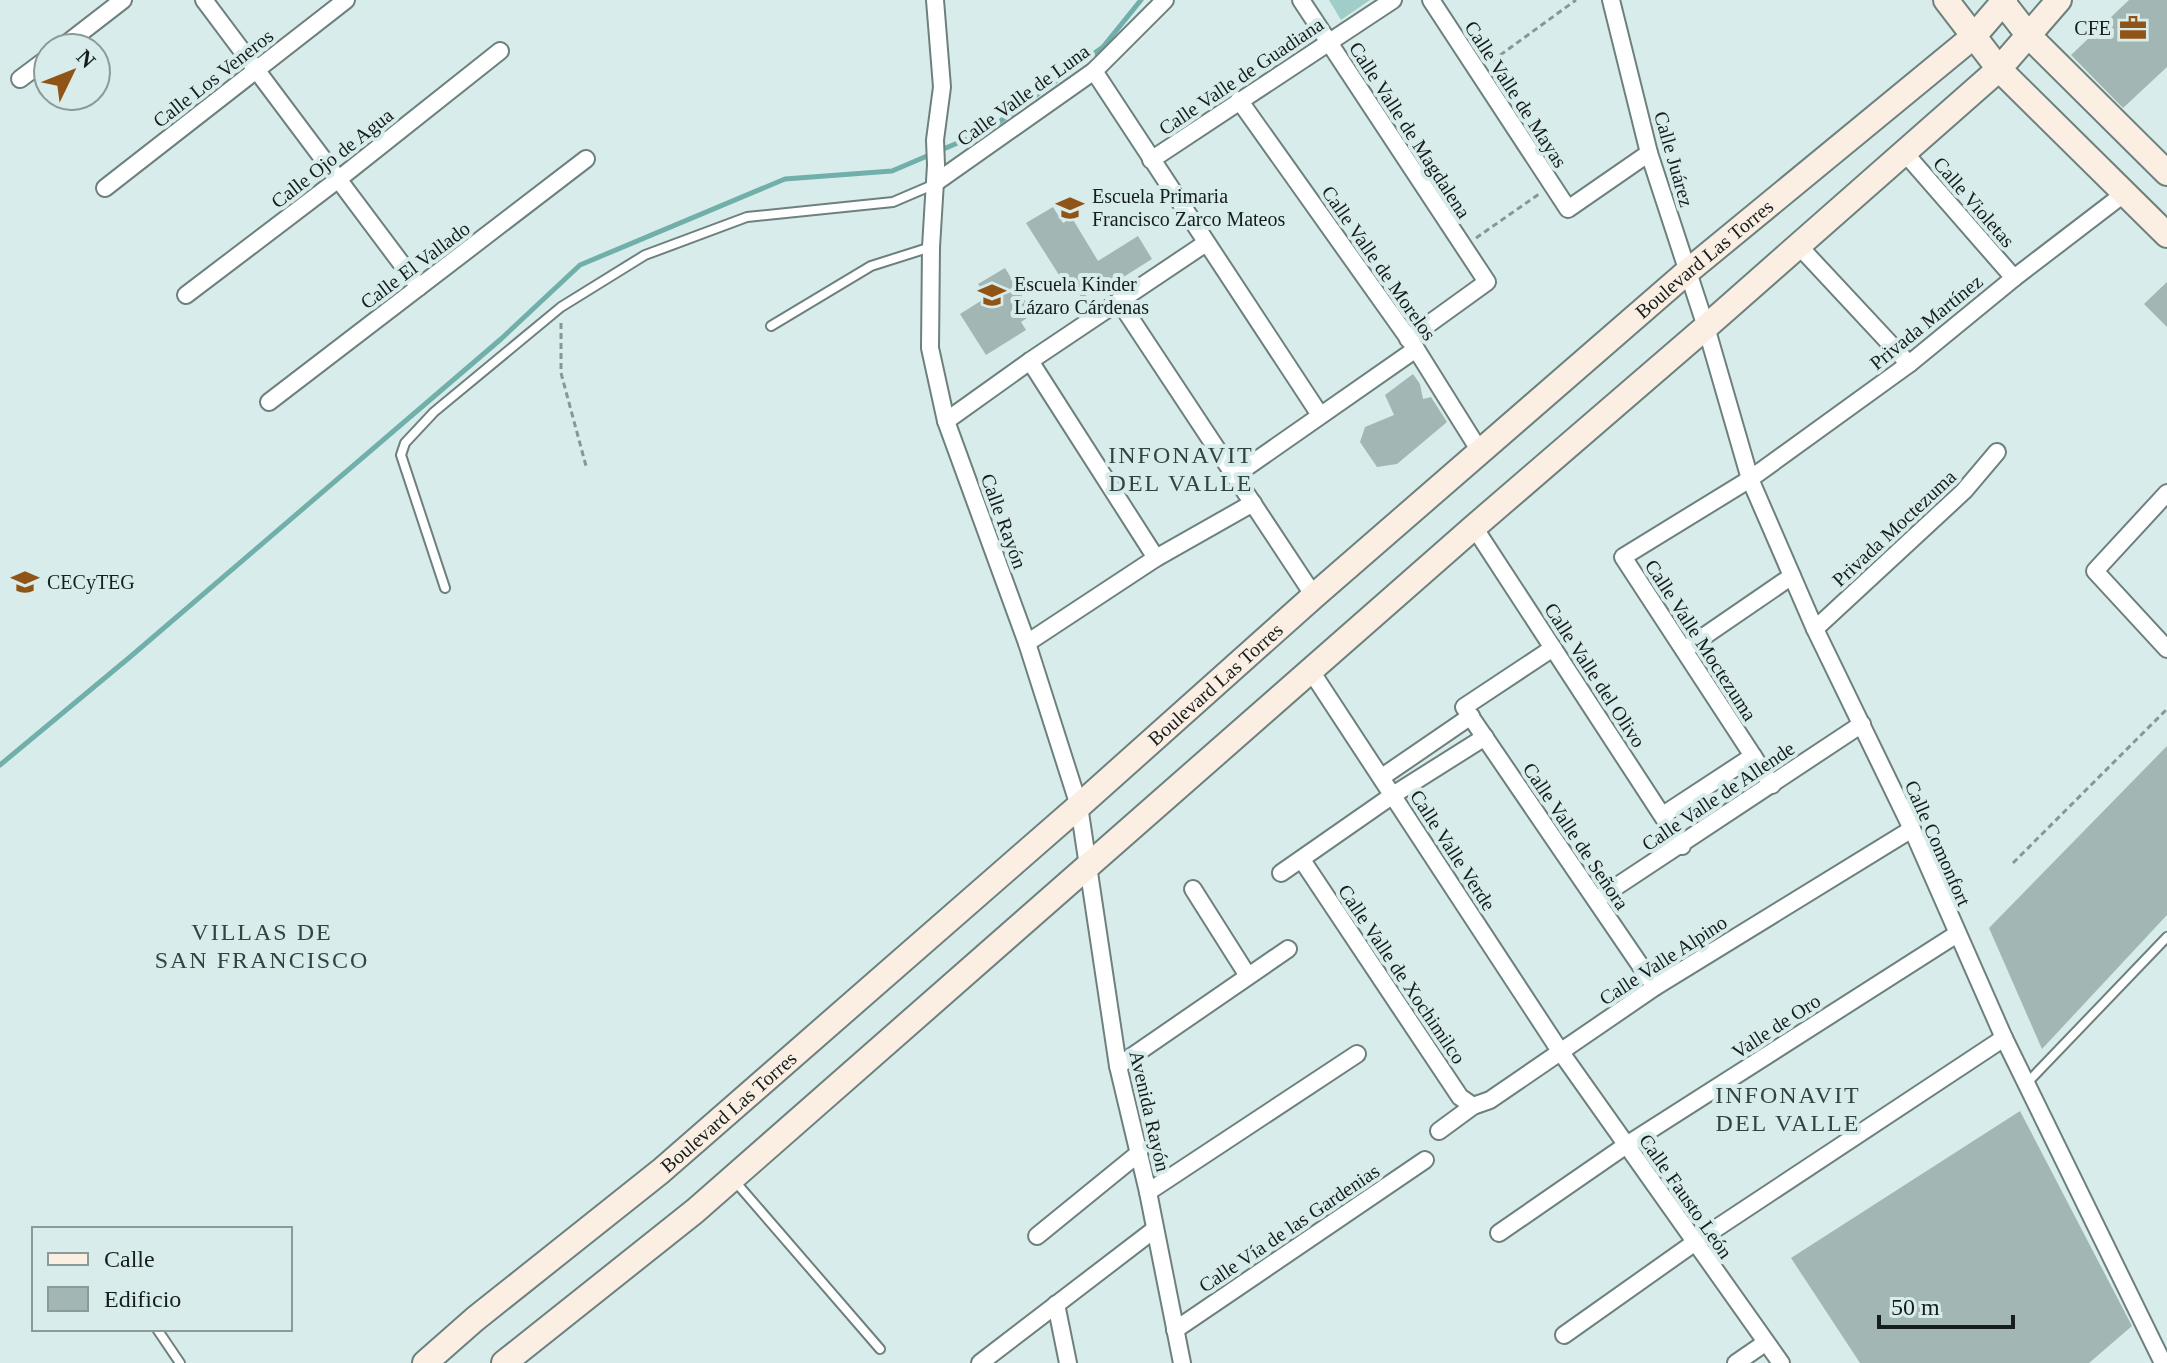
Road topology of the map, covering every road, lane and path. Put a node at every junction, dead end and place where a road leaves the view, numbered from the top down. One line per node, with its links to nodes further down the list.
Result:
1 (123, 0): 14 (street)
2 (204, 0): 19 (street)
3 (346, 0): 19 (street, Calle Los Veneros)
4 (935, 0): 32 (street, Calle Rayón)
5 (1165, 0): 22 (street, Calle Valle de Luna)
6 (1301, 0): 17 (street, Calle Valle de Magdalena)
7 (1393, 0): 17 (street, Calle Valle de Guadiana)
8 (1431, 0): 23 (street, Calle Valle de Mayas)
9 (1576, 0): 23 (path)
10 (1611, 0): 27 (street, Calle Juárez)
11 (1946, 0): 15 (street)
12 (2059, 0): 16 (street)
13 (2003, 1): 15 (street, Boulevard Las Torres); 16 (street)
14 (82, 32)
15 (1974, 36): 20 (street); 41 (street, Boulevard Las Torres)
16 (2030, 37): 20 (street); 30 (street)
17 (1328, 42): 25 (street, Calle Valle de Guadiana); 40 (street, Calle Valle de Magdalena)
18 (500, 51): 31 (street, Calle Ojo de Agua)
19 (257, 68): 31 (street); 34 (street, Calle Los Veneros)
20 (1999, 69): 26 (street); 35 (street)
21 (32, 70): 24 (street)
22 (1094, 71): 29 (street); 32 (street, Calle Valle de Luna)
23 (1478, 72): 33 (street, Calle Valle de Mayas)
24 (20, 79)
25 (1239, 100): 29 (street, Calle Valle de Guadiana); 49 (street, Calle Valle de Morelos)
26 (1904, 152): 38 (street); 42 (street, Calle Violetas)
27 (1649, 153): 33 (street, Calle Valle de Mayas); 41 (street, Calle Juárez)
28 (586, 159): 43 (street, Calle El Vallado)
29 (1151, 160): 37 (street)
30 (2167, 173)
31 (340, 178): 43 (street); 44 (street, Calle Ojo de Agua)
32 (935, 183): 39 (street, Calle Rayón); 46 (lane)
33 (1552, 185): 40 (path)
34 (105, 188)
35 (2125, 193): 36 (street); 42 (street, Privada Martínez)
36 (2167, 235)
37 (1206, 243): 45 (street); 53 (street)
38 (1798, 245): 48 (street); 51 (street)
39 (931, 247): 47 (lane); 54 (street, Calle Rayón)
40 (1463, 247): 49 (street, Calle Valle de Magdalena)
41 (1687, 272): 48 (street, Calle Juárez); 56 (street, Boulevard Las Torres)
42 (2014, 278): 51 (street, Privada Martínez)
43 (419, 287): 52 (street, Calle El Vallado)
44 (186, 295)
45 (1119, 301): 50 (street); 58 (street)
46 (561, 307): 57 (path); 66 (lane)
47 (771, 326)
48 (1706, 327): 59 (street, Calle Comonfort); 62 (street)
49 (1412, 344): 53 (street); 56 (street, Calle Valle de Morelos)
50 (1030, 361): 54 (street); 64 (street)
51 (1909, 364): 59 (street, Privada Martínez)
52 (269, 402)
53 (1320, 415): 58 (street)
54 (946, 421): 69 (street, Calle Rayón)
55 (1997, 452): 68 (street, Privada Moctezuma)
56 (1481, 453): 67 (street, Boulevard Las Torres)
57 (586, 466)
58 (1234, 476): 61 (street)
59 (1750, 479): 63 (street, Privada Martínez); 65 (street, Calle Comonfort)
60 (2167, 493): 71 (street)
61 (1253, 503): 64 (street); 67 (street)
62 (1474, 527): 70 (street, Calle Valle del Olivo); 73 (street)
63 (1623, 557): 72 (street, Calle Valle Moctezuma)
64 (1156, 558): 69 (street)
65 (1792, 576): 68 (street, Calle Comonfort); 72 (street)
66 (445, 588)
67 (1314, 596): 82 (street, Boulevard Las Torres)
68 (1815, 629): 76 (street, Calle Comonfort)
69 (1027, 643): 82 (street, Calle Rayón)
70 (1553, 648): 75 (street); 83 (street, Calle Valle del Olivo)
71 (2167, 649)
72 (1684, 650): 78 (street, Calle Valle Moctezuma)
73 (1311, 671): 79 (street, Calle Valle Verde); 88 (street)
74 (2167, 709): 87 (path)
75 (1468, 711): 77 (street, Calle Valle de Señora); 79 (street)
76 (1862, 724): 80 (street, Calle Valle de Allende); 84 (street, Calle Comonfort)
77 (1485, 737): 81 (street); 91 (street, Calle Valle de Señora)
78 (1753, 756): 80 (street, Calle Valle Moctezuma); 83 (street)
79 (1382, 777): 81 (street, Calle Valle Verde)
80 (1772, 785): 85 (street, Calle Valle de Allende)
81 (1393, 795): 86 (street); 98 (street, Calle Valle Verde)
82 (1079, 806): 88 (street, Calle Rayón); 120 (street, Boulevard Las Torres)
83 (1663, 815): 85 (street, Calle Valle del Olivo)
84 (1912, 829): 92 (street, Calle Comonfort); 96 (street, Calle Valle Alpino)
85 (1682, 846): 91 (street, Calle Valle de Allende)
86 (1302, 860): 89 (street); 102 (street, Calle Valle de Xochimilco)
87 (2013, 863)
88 (1088, 866): 100 (street, Avenida Rayón); 107 (street)
89 (1281, 873)
90 (1193, 889): 95 (street)
91 (1596, 900): 96 (street, Calle Valle de Señora)
92 (1957, 934): 97 (street, Calle Comonfort); 104 (street, Valle de Oro)
93 (2167, 937): 101 (lane)
94 (1288, 949): 95 (street)
95 (1248, 976): 100 (street)
96 (1655, 987): 98 (street, Calle Valle Alpino)
97 (2004, 1038): 101 (street, Calle Comonfort); 112 (street)
98 (1560, 1051): 102 (street, Calle Valle Alpino); 104 (street, Calle Fausto León)
99 (1357, 1054): 108 (street)
100 (1118, 1066): 105 (street, Avenida Rayón)
101 (2026, 1084): 127 (street, Calle Comonfort)
102 (1473, 1106): 103 (street, Calle Valle Alpino)
103 (1439, 1131)
104 (1625, 1146): 110 (street, Valle de Oro); 112 (street, Calle Fausto León)
105 (1139, 1153): 108 (street, Avenida Rayón); 111 (street)
106 (1425, 1160): 114 (street, Calle Vía de las Gardenias)
107 (732, 1179): 118 (lane); 121 (street)
108 (1148, 1192): 109 (street, Avenida Rayón)
109 (1155, 1229): 113 (street); 114 (street, Avenida Rayón)
110 (1499, 1233)
111 (1037, 1236)
112 (1694, 1243): 116 (street); 117 (street, Calle Fausto León)
113 (1056, 1304): 122 (street); 123 (street)
114 (1175, 1330): 124 (street, Avenida Rayón)
115 (158, 1331): 119 (lane)
116 (1564, 1335)
117 (1765, 1343): 125 (street); 126 (street, Calle Fausto León)
118 (880, 1349)
119 (180, 1363)
120 (425, 1363)
121 (504, 1363)
122 (980, 1363)
123 (1068, 1363)
124 (1182, 1363)
125 (1736, 1363)
126 (1781, 1363)
127 (2163, 1363)

